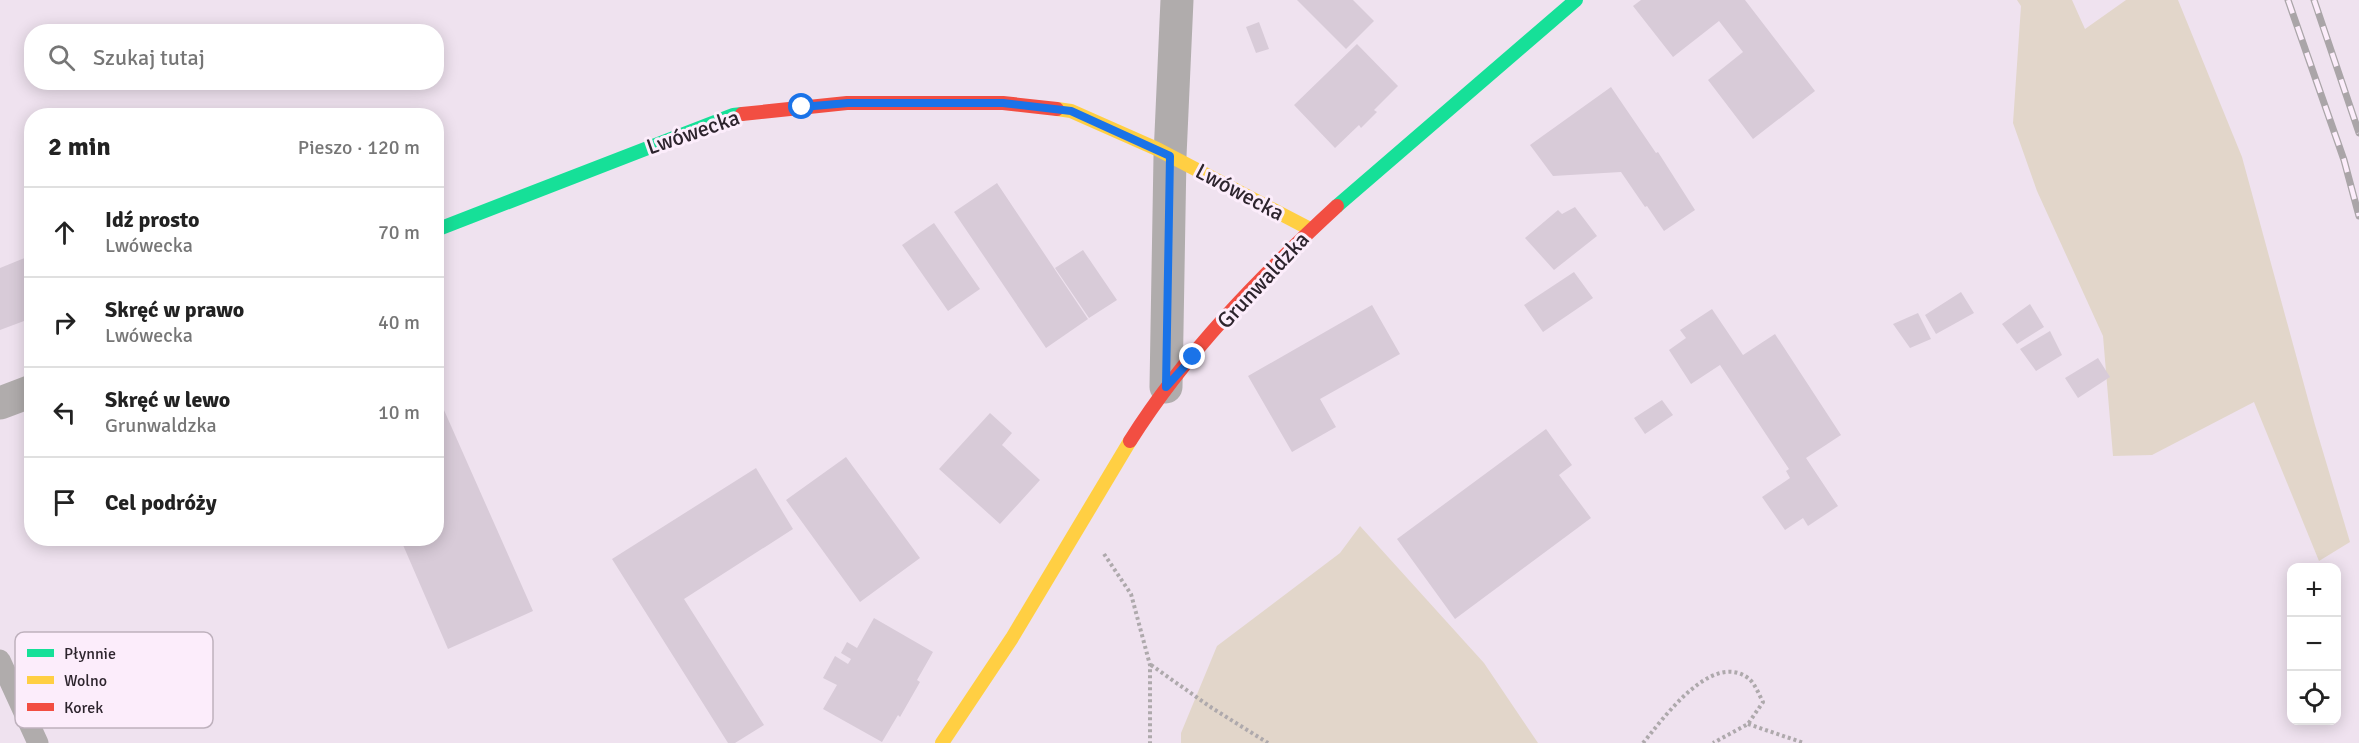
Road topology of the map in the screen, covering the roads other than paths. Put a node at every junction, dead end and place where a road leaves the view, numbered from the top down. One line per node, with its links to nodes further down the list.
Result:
1 (1177, 0): 3 (street, Lwówecka)
2 (1576, 0): 5 (street, Grunwaldzka)
3 (1170, 156): 4 (street, Lwówecka); 5 (street, Lwówecka); 6 (street, Lwówecka)
4 (444, 227)
5 (1310, 229): 6 (street, Grunwaldzka)
6 (1166, 387): 13 (street, Grunwaldzka)
7 (24, 394): 8 (street)
8 (0, 403)
9 (0, 660): 10 (lane)
10 (15, 693)
11 (31, 728): 12 (lane)
12 (38, 743)
13 (942, 743)

